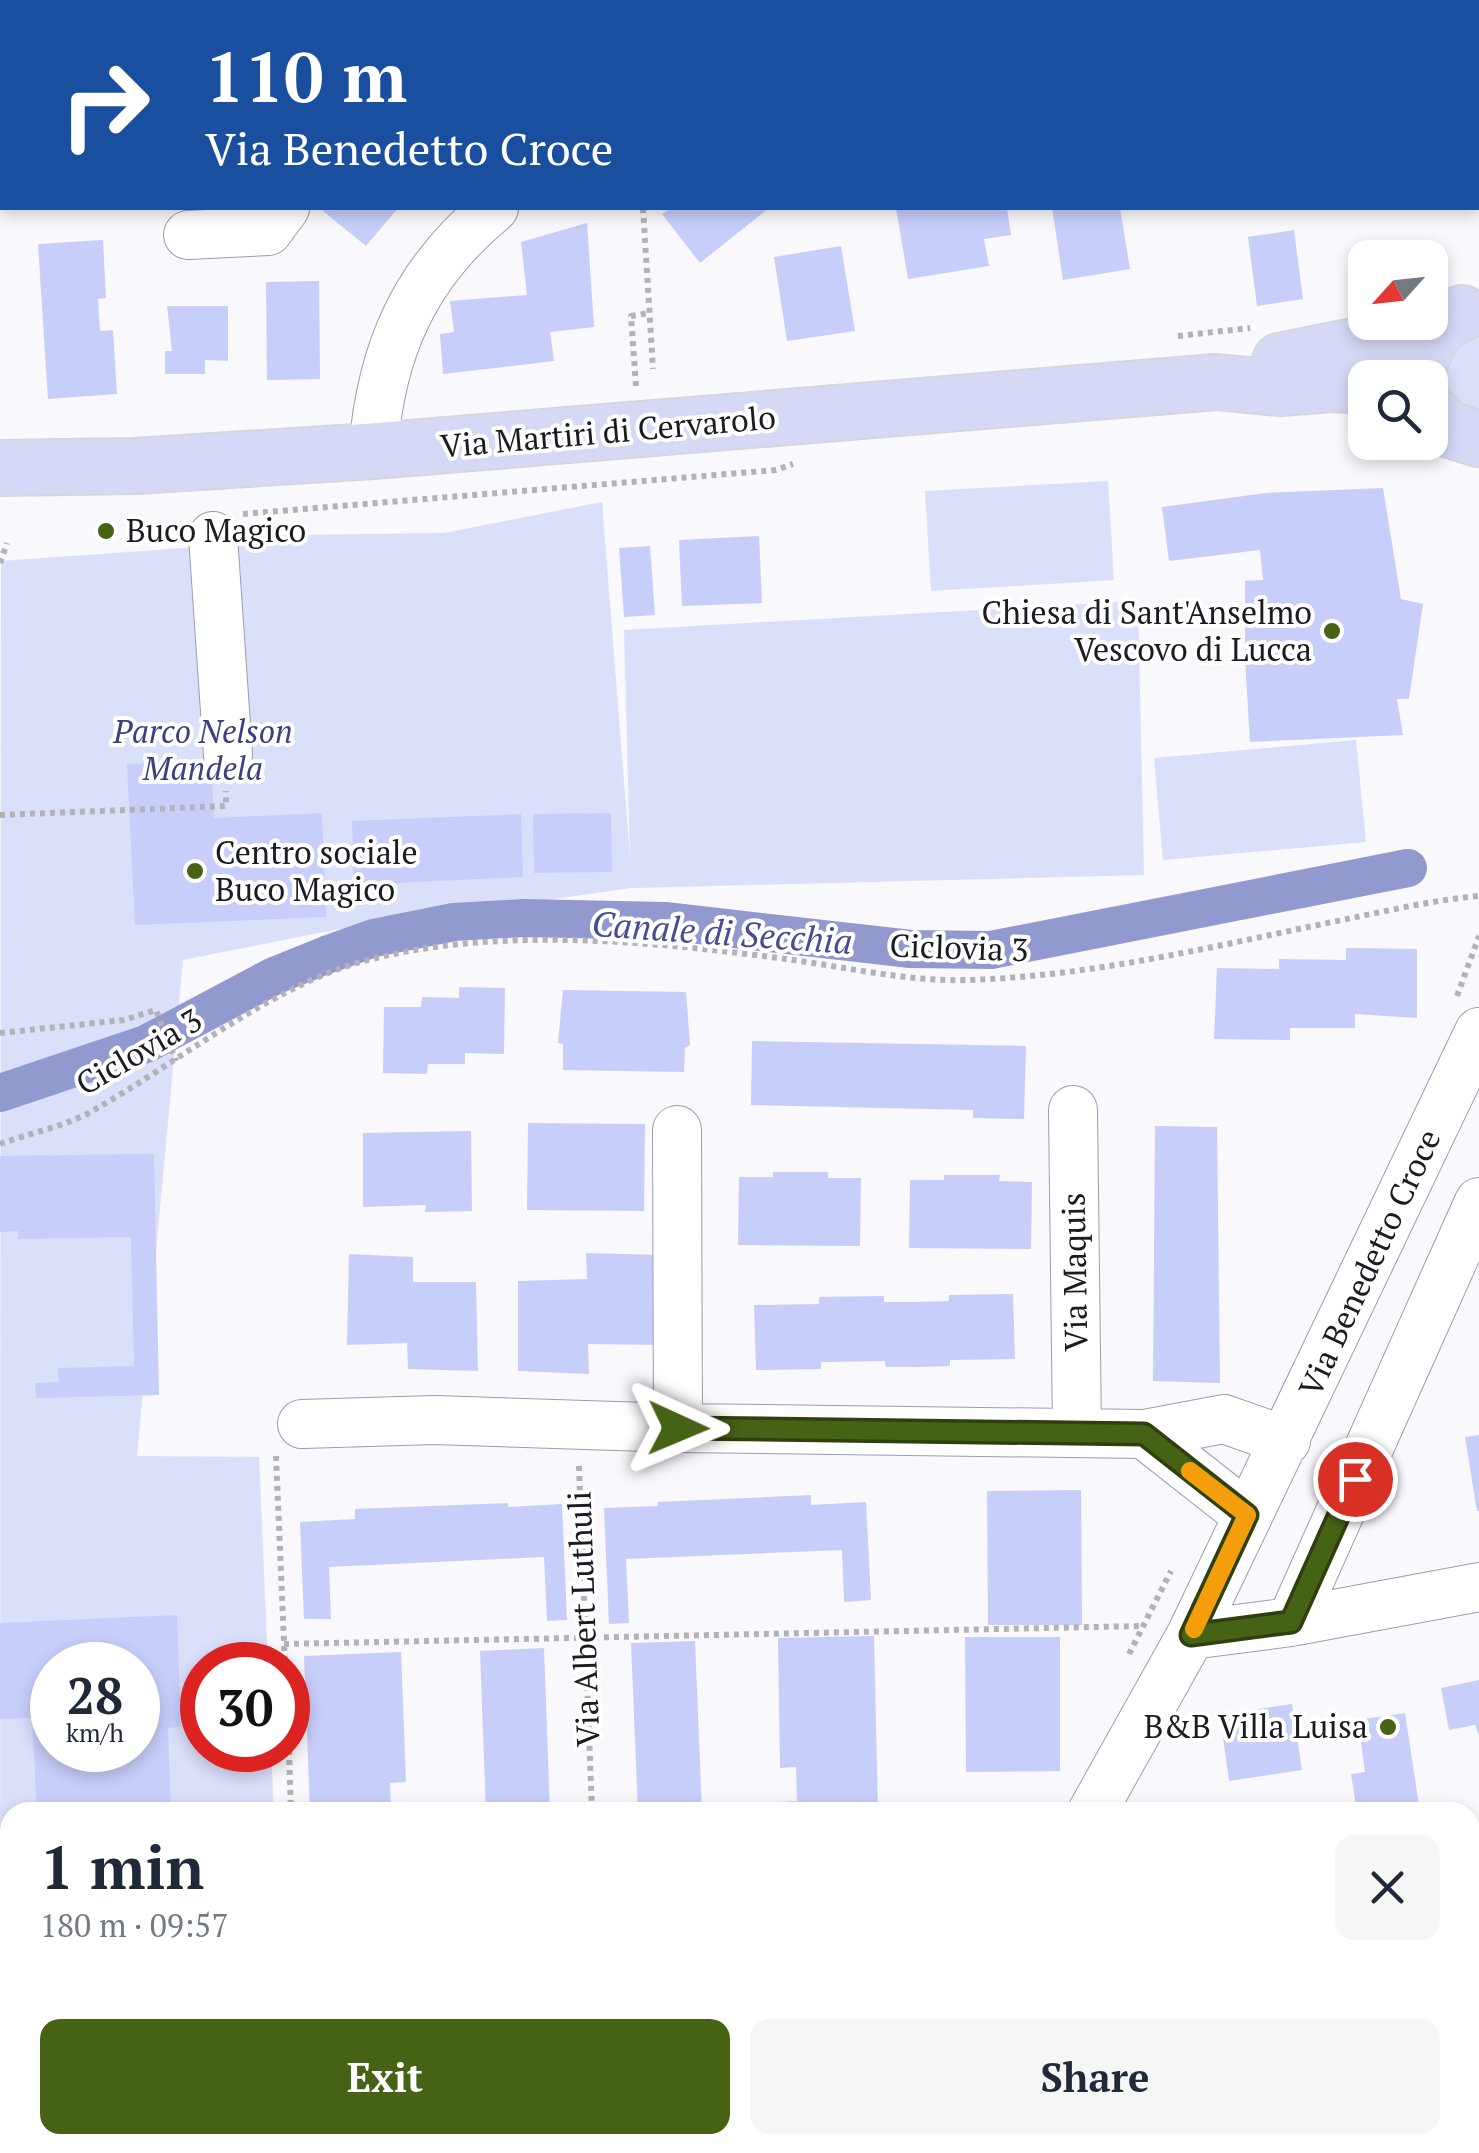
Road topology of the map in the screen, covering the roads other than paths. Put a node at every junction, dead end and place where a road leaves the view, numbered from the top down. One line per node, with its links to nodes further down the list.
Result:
1 (284, 210): 3 (street)
2 (472, 214): 8 (street)
3 (188, 235)
4 (1464, 313): 5 (main road, Via Martiri di Cervarolo); 6 (main road, Via Martiri di Cervarolo)
5 (1422, 360)
6 (1216, 382): 7 (main road, Via Martiri di Cervarolo); 8 (main road, Via Martiri di Cervarolo)
7 (1348, 385)
8 (373, 450): 9 (main road, Via Martiri di Cervarolo)
9 (0, 468)
10 (213, 536): 11 (street)
11 (228, 755)
12 (1479, 1032): 21 (street, Via Benedetto Croce)
13 (1073, 1110): 18 (street, Via Maquis)
14 (678, 1130): 17 (street)
15 (1479, 1202): 16 (street)
16 (1461, 1278): 24 (street)
17 (678, 1428): 18 (street); 19 (street)
18 (1077, 1433): 20 (street)
19 (289, 1434)
20 (1144, 1434): 21 (street); 22 (street)
21 (1286, 1442): 22 (street, Via Benedetto Croce)
22 (1247, 1515): 25 (street, Via Benedetto Croce)
23 (1479, 1587): 24 (street)
24 (1291, 1622): 25 (street)
25 (1191, 1635): 26 (street, Via Benedetto Croce)
26 (1098, 1802)

